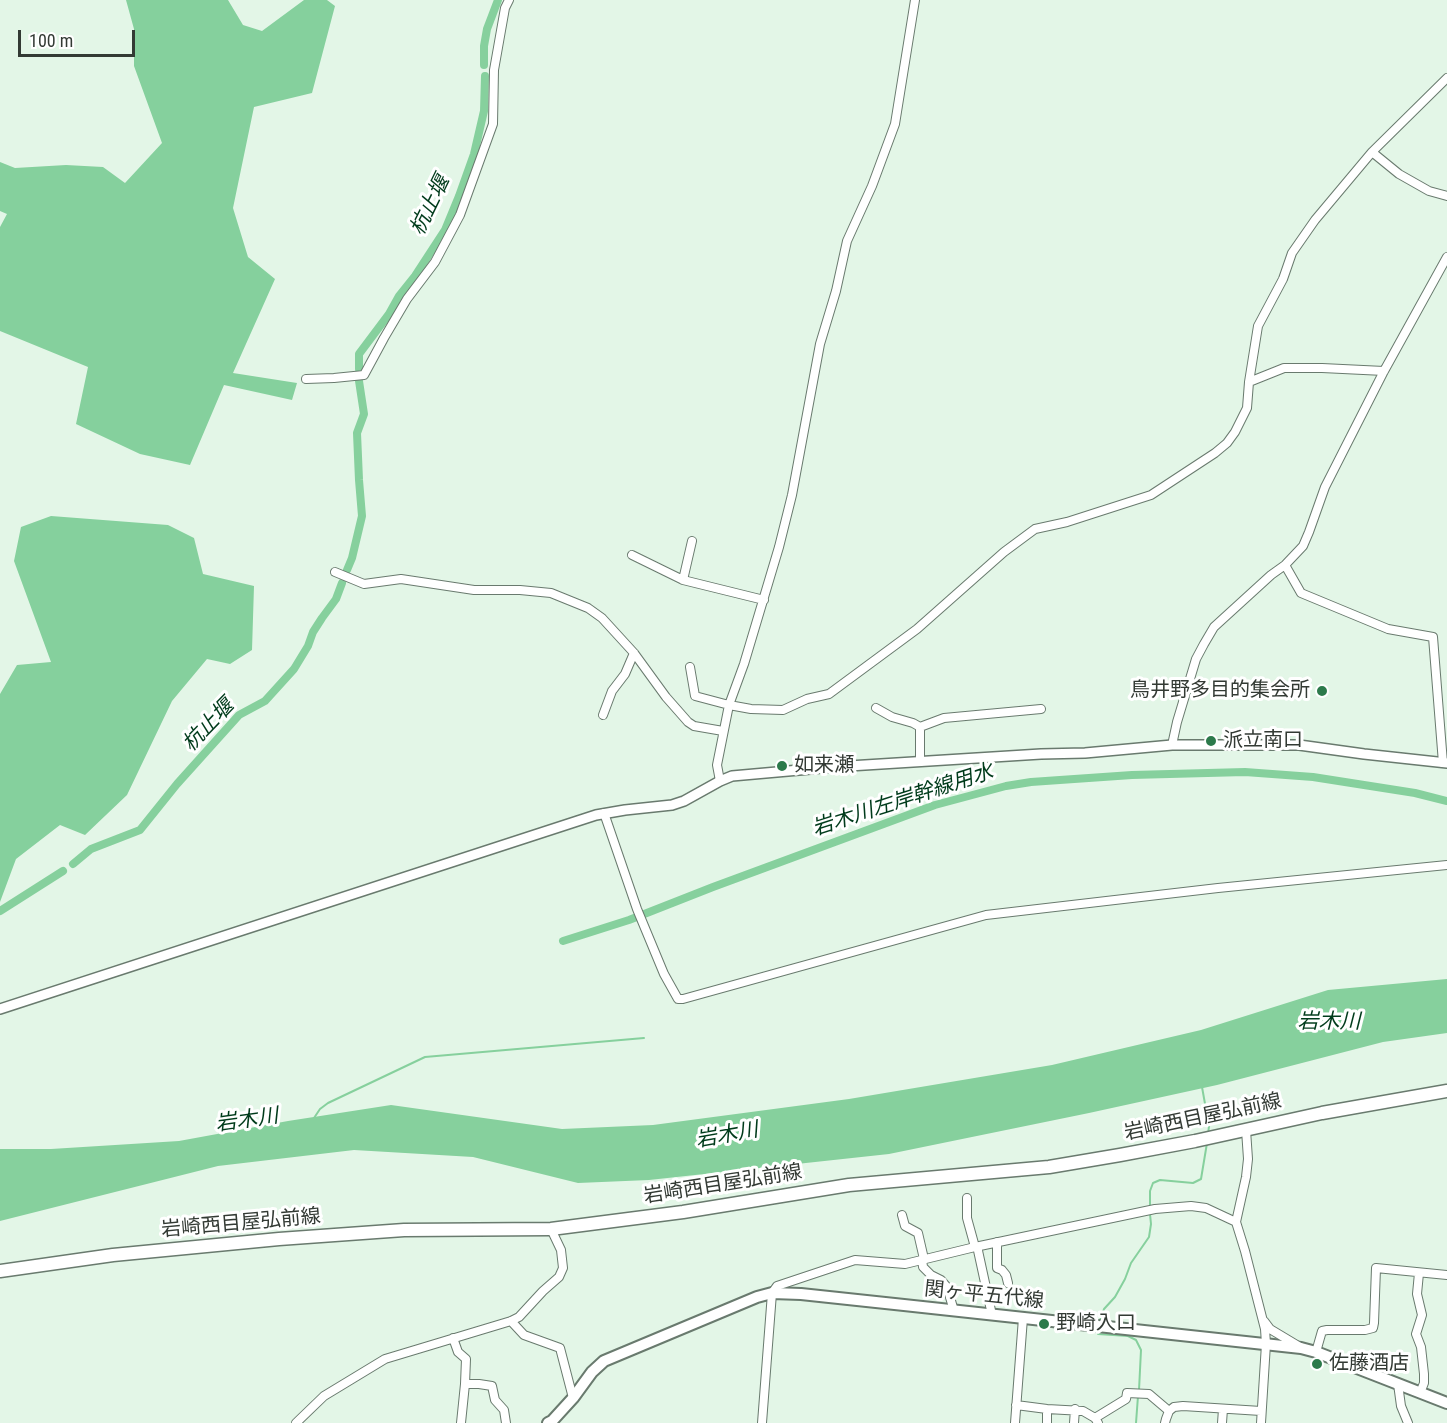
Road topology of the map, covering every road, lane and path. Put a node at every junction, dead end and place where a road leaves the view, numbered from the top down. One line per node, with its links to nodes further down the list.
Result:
1 (510, 0): 8 (street)
2 (915, 0): 15 (street)
3 (1447, 78): 4 (street)
4 (1372, 152): 5 (street); 9 (street)
5 (1447, 196)
6 (1447, 257): 7 (street)
7 (1384, 371): 9 (street); 12 (street)
8 (306, 379)
9 (1249, 382): 18 (street)
10 (692, 541): 14 (street)
11 (632, 555): 14 (street)
12 (1285, 565): 24 (street); 26 (street)
13 (335, 572): 16 (street)
14 (683, 580): 15 (street)
15 (764, 600): 18 (street)
16 (634, 653): 21 (street); 23 (street)
17 (690, 667): 18 (street)
18 (729, 705): 23 (street)
19 (876, 708): 22 (street)
20 (1041, 709): 22 (street)
21 (603, 715)
22 (920, 727): 25 (street)
23 (723, 731): 27 (street)
24 (1172, 745): 25 (street); 26 (street)
25 (920, 762): 27 (street)
26 (1445, 763)
27 (720, 781): 28 (street)
28 (604, 813): 29 (street); 30 (street)
29 (1447, 866)
30 (0, 1010)
31 (1447, 1091): 32 (main road, 岩崎西目屋弘前線)
32 (1246, 1130): 35 (street); 36 (main road, 岩崎西目屋弘前線)
33 (967, 1198): 38 (street)
34 (903, 1215): 39 (street)
35 (1236, 1222): 37 (street); 48 (street)
36 (551, 1229): 40 (main road, 岩崎西目屋弘前線); 49 (street)
37 (997, 1242): 38 (street); 43 (street)
38 (976, 1246): 39 (street); 46 (street)
39 (923, 1259): 44 (street); 45 (street)
40 (0, 1271)
41 (1419, 1273): 42 (street); 53 (street); 56 (street)
42 (1447, 1275)
43 (1008, 1283)
44 (772, 1293): 45 (main road, 関ヶ平五代線); 57 (main road, 関ヶ平五代線); 70 (street)
45 (954, 1311): 46 (main road, 関ヶ平五代線)
46 (992, 1315): 47 (main road, 関ヶ平五代線)
47 (1023, 1318): 51 (main road, 関ヶ平五代線); 59 (street)
48 (1263, 1320): 51 (street); 52 (street)
49 (511, 1321): 50 (street); 57 (street)
50 (453, 1338): 54 (street); 66 (street)
51 (1266, 1344): 52 (main road, 関ヶ平五代線); 63 (street)
52 (1301, 1348): 53 (main road, 関ヶ平五代線)
53 (1316, 1352): 55 (main road, 関ヶ平五代線)
54 (465, 1384): 67 (street); 68 (street)
55 (1398, 1384): 56 (main road, 関ヶ平五代線); 77 (street)
56 (1420, 1393): 58 (main road, 関ヶ平五代線)
57 (573, 1398): 69 (main road, 関ヶ平五代線)
58 (1447, 1403)
59 (1016, 1405): 60 (street); 71 (street)
60 (1047, 1409): 61 (street); 72 (street)
61 (1075, 1409): 65 (street); 73 (street)
62 (1223, 1409): 63 (street); 64 (street); 75 (street)
63 (1261, 1411): 76 (street)
64 (1169, 1412): 65 (street); 74 (street)
65 (1096, 1420)
66 (296, 1423)
67 (461, 1423)
68 (506, 1423)
69 (548, 1423)
70 (762, 1423)
71 (1015, 1423)
72 (1047, 1423)
73 (1074, 1423)
74 (1165, 1423)
75 (1222, 1423)
76 (1261, 1423)
77 (1408, 1423)

